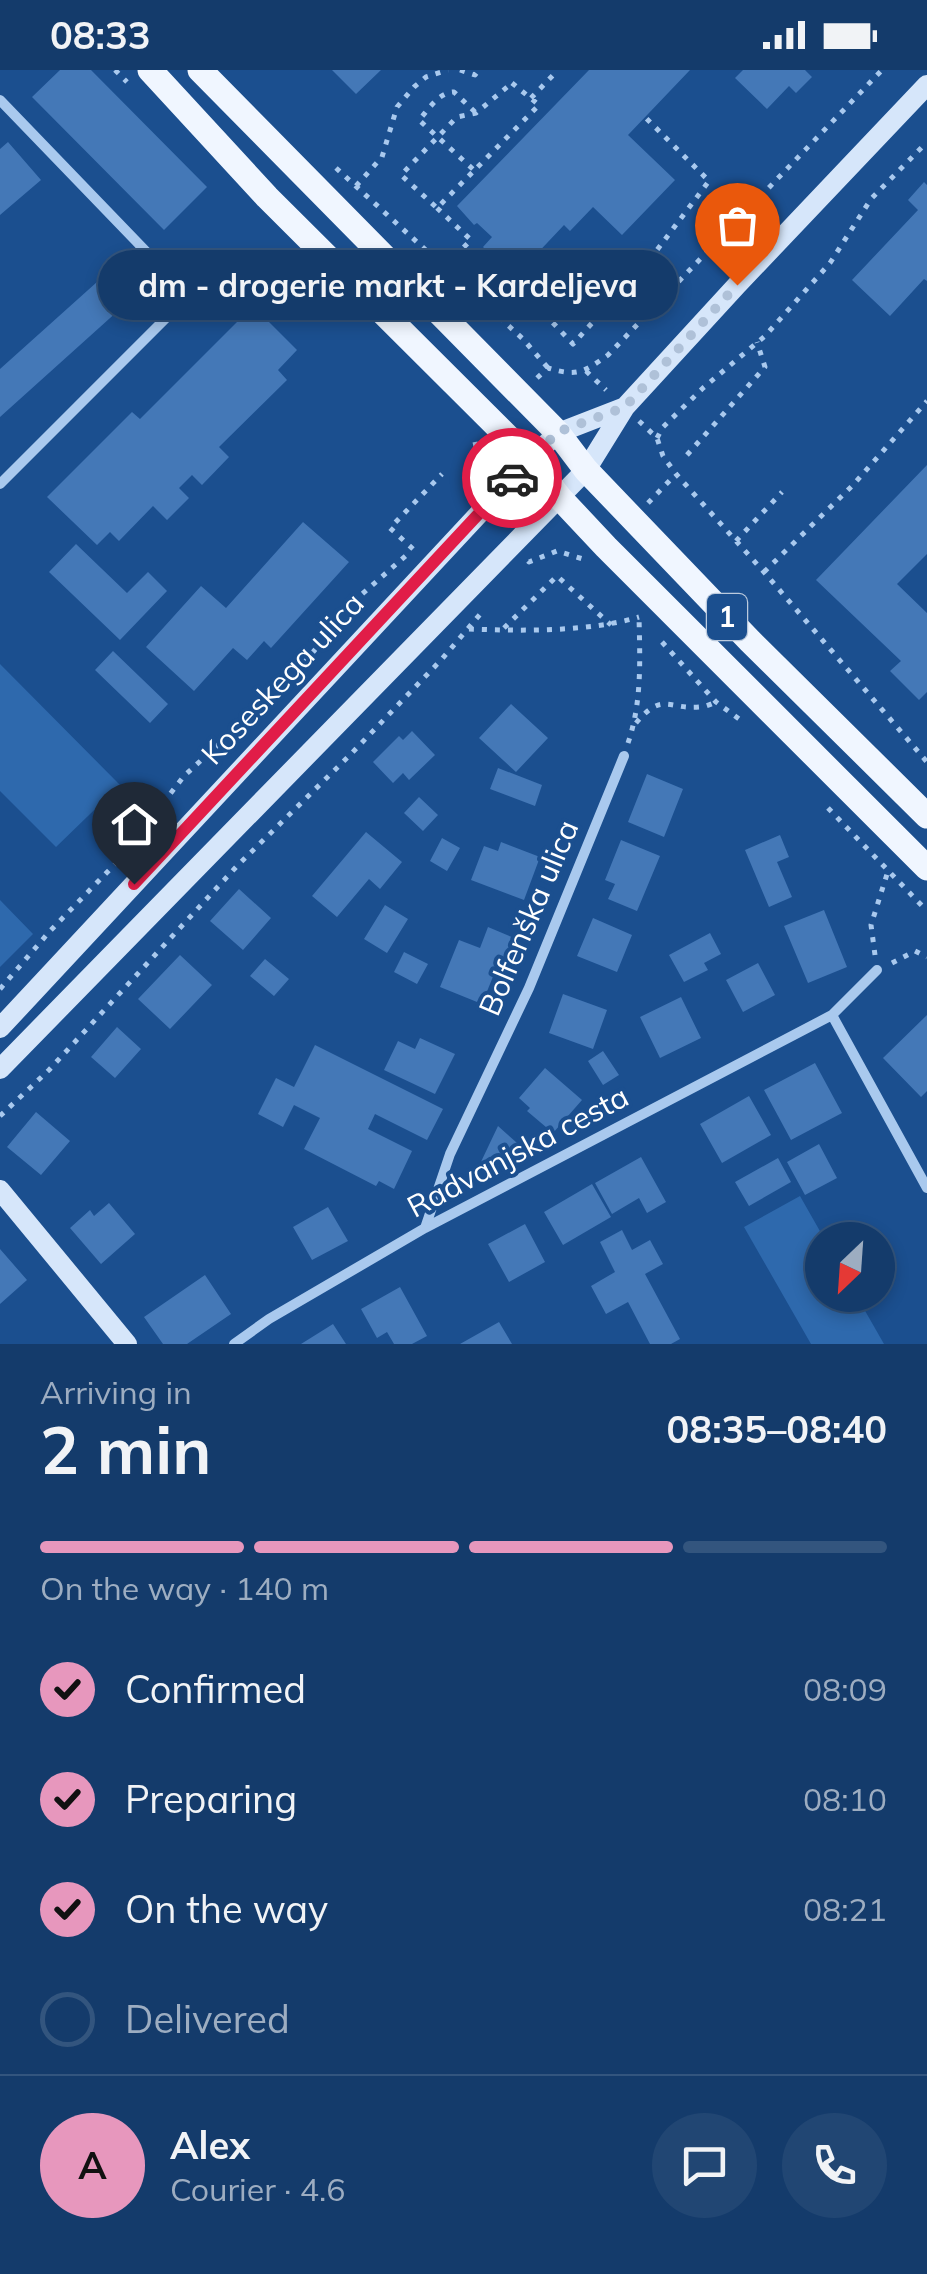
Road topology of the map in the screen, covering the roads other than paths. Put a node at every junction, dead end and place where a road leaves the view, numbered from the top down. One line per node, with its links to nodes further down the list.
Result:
1 (150, 70): 9 (main road, 1)
2 (200, 70): 8 (main road, 1)
3 (927, 85): 7 (street)
4 (0, 100): 6 (street)
5 (229, 255): 6 (street)
6 (188, 295): 11 (street)
7 (625, 407): 8 (street); 10 (street)
8 (558, 432): 9 (street, Koseskega ulica); 10 (main road, 1)
9 (530, 459): 12 (main road, 1); 18 (street, Koseskega ulica)
10 (586, 470): 12 (street); 14 (main road, 1)
11 (0, 484)
12 (560, 498): 15 (main road, 1); 19 (street)
13 (624, 756): 22 (street, Bolfenška ulica)
14 (927, 816)
15 (927, 868)
16 (877, 970): 17 (street, Radvanjska cesta)
17 (832, 1015): 20 (street); 22 (street, Radvanjska cesta)
18 (0, 1028)
19 (0, 1068)
20 (927, 1188)
21 (0, 1190): 23 (street)
22 (425, 1228): 24 (street, Radvanjska cesta)
23 (127, 1344)
24 (234, 1344)

